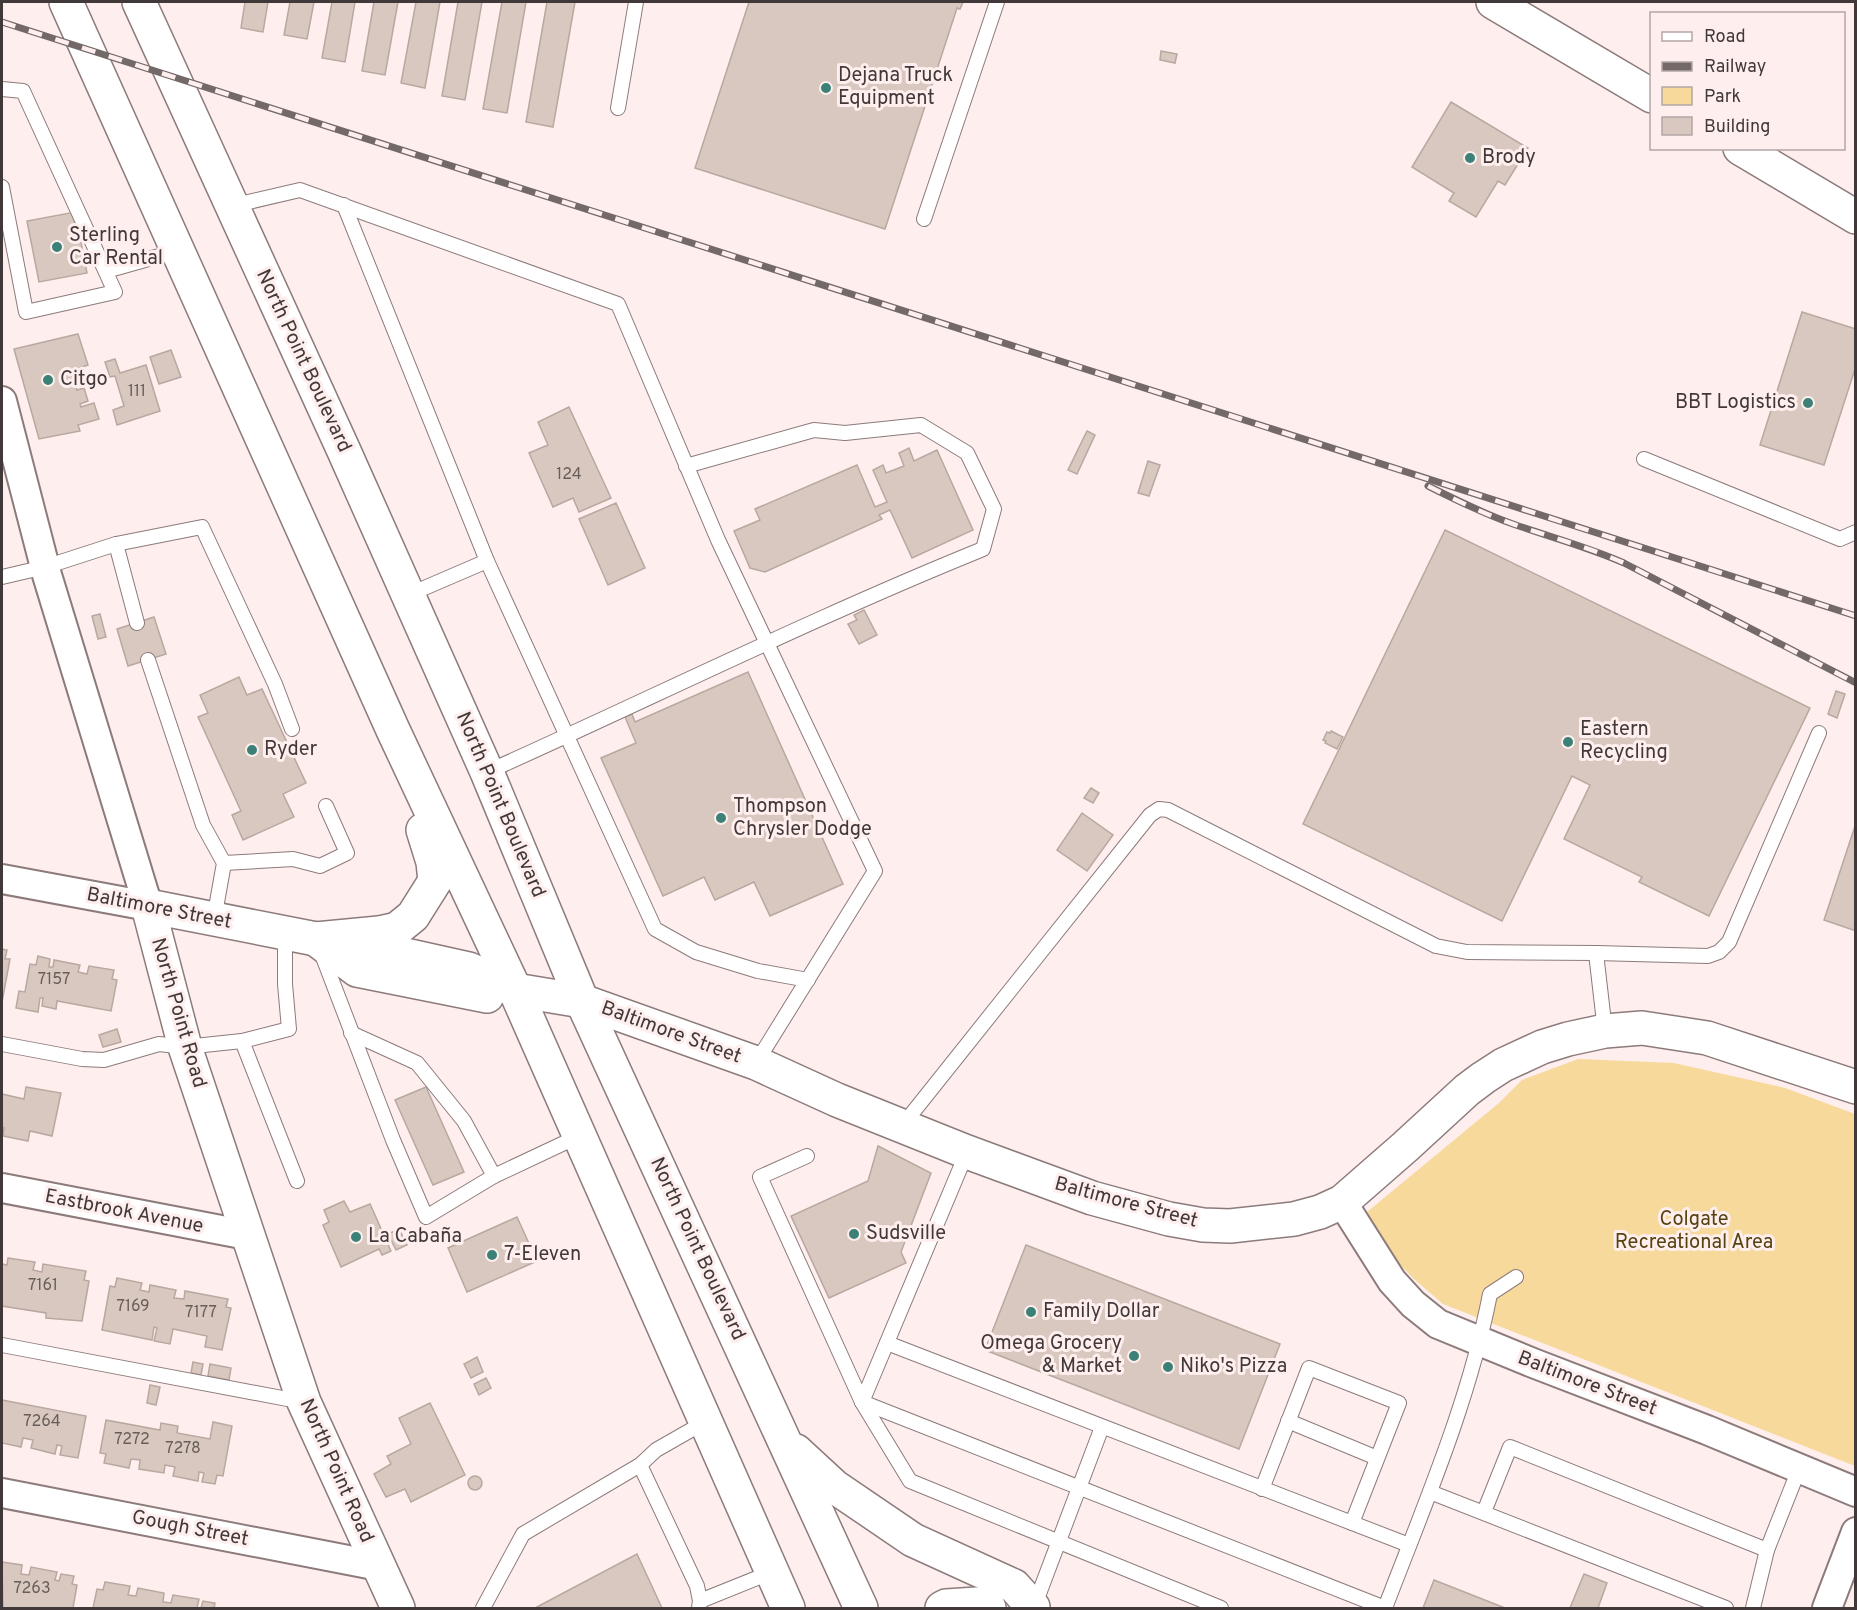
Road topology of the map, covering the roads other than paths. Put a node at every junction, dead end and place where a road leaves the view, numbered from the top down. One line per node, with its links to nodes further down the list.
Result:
1 (66, 2): 15 (main road)
2 (139, 2): 12 (main road, North Point Boulevard)
3 (636, 2): 8 (lane)
4 (997, 2): 14 (lane)
5 (1493, 2): 7 (main road)
6 (2, 89): 16 (lane)
7 (1650, 95)
8 (618, 108)
9 (1743, 150): 13 (main road)
10 (2, 187): 16 (lane)
11 (344, 205): 12 (lane); 19 (lane); 22 (lane)
12 (231, 206): 25 (main road, North Point Boulevard)
13 (1856, 218)
14 (924, 219)
15 (177, 251): 16 (lane); 30 (main road)
16 (106, 271)
17 (2, 401): 23 (street, North Point Road)
18 (1644, 459): 20 (lane)
19 (686, 466): 27 (lane); 27 (lane)
20 (1856, 532)
21 (116, 544): 23 (lane); 26 (lane); 29 (lane)
22 (487, 561): 25 (lane); 32 (lane)
23 (45, 567): 24 (lane); 37 (street, North Point Road)
24 (2, 577)
25 (408, 595): 33 (main road, North Point Boulevard)
26 (137, 623)
27 (766, 643): 32 (lane); 41 (lane)
28 (148, 660): 35 (lane)
29 (292, 729)
30 (393, 730): 39 (main road); 42 (main road)
31 (1819, 733): 40 (lane)
32 (566, 737): 33 (lane); 41 (lane)
33 (487, 772): 43 (main road, North Point Boulevard)
34 (326, 806): 35 (lane)
35 (224, 863): 38 (lane)
36 (2, 879): 37 (street, Baltimore Street)
37 (148, 906): 38 (main road, Baltimore Street); 48 (main road, North Point Road)
38 (214, 919): 39 (main road, Baltimore Street)
39 (300, 936): 42 (main road, Baltimore Street); 45 (lane); 46 (lane)
40 (1596, 953): 44 (lane); 51 (lane)
41 (808, 980): 49 (lane)
42 (514, 990): 43 (main road, Baltimore Street); 52 (main road)
43 (582, 1001): 49 (main road, Baltimore Street); 69 (main road, North Point Boulevard)
44 (1605, 1031): 50 (main road); 58 (main road)
45 (351, 1033): 55 (lane); 55 (lane)
46 (242, 1041): 48 (lane); 56 (lane)
47 (2, 1044): 48 (lane)
48 (185, 1047): 59 (main road, North Point Road)
49 (756, 1063): 51 (main road, Baltimore Street)
50 (1856, 1087)
51 (902, 1126): 53 (main road, Baltimore Street)
52 (579, 1136): 55 (lane); 67 (main road)
53 (967, 1152): 58 (main road, Baltimore Street); 62 (lane)
54 (807, 1156): 65 (lane)
55 (494, 1176)
56 (297, 1181)
57 (2, 1188): 59 (street, Eastbrook Avenue)
58 (1342, 1202): 61 (street, Baltimore Street)
59 (247, 1235): 64 (main road, North Point Road)
60 (1516, 1276): 61 (lane)
61 (1481, 1342): 72 (street, Baltimore Street); 75 (lane)
62 (886, 1343): 65 (lane); 68 (lane)
63 (2, 1345): 64 (lane)
64 (304, 1402): 84 (main road, North Point Road)
65 (862, 1402): 73 (lane); 81 (lane)
66 (1288, 1421): 70 (lane); 70 (lane); 74 (lane)
67 (705, 1422): 71 (lane); 85 (main road)
68 (1102, 1426): 73 (lane); 74 (lane)
69 (784, 1439): 90 (main road, North Point Boulevard); 93 (main road)
70 (1377, 1458): 79 (lane)
71 (640, 1465): 86 (lane); 88 (lane)
72 (1799, 1469): 76 (street, Baltimore Street); 83 (lane)
73 (1078, 1487): 81 (lane); 95 (lane)
74 (1262, 1489): 79 (lane)
75 (1430, 1491): 78 (lane); 82 (lane)
76 (1856, 1492)
77 (2, 1493): 84 (street, Gough Street)
78 (1484, 1512): 83 (lane); 96 (lane)
79 (1352, 1523): 82 (lane)
80 (1856, 1532): 98 (street)
81 (1058, 1542): 93 (lane); 94 (lane)
82 (1409, 1545): 95 (lane)
83 (1767, 1551): 97 (lane)
84 (379, 1566): 87 (main road, North Point Road)
85 (772, 1572): 86 (lane); 89 (main road)
86 (700, 1605)
87 (398, 1608)
88 (483, 1608)
89 (788, 1608)
90 (861, 1608)
91 (942, 1608): 92 (main road)
92 (989, 1608)
93 (1033, 1608)
94 (1221, 1608)
95 (1385, 1608)
96 (1726, 1608)
97 (1753, 1608)
98 (1827, 1608)

